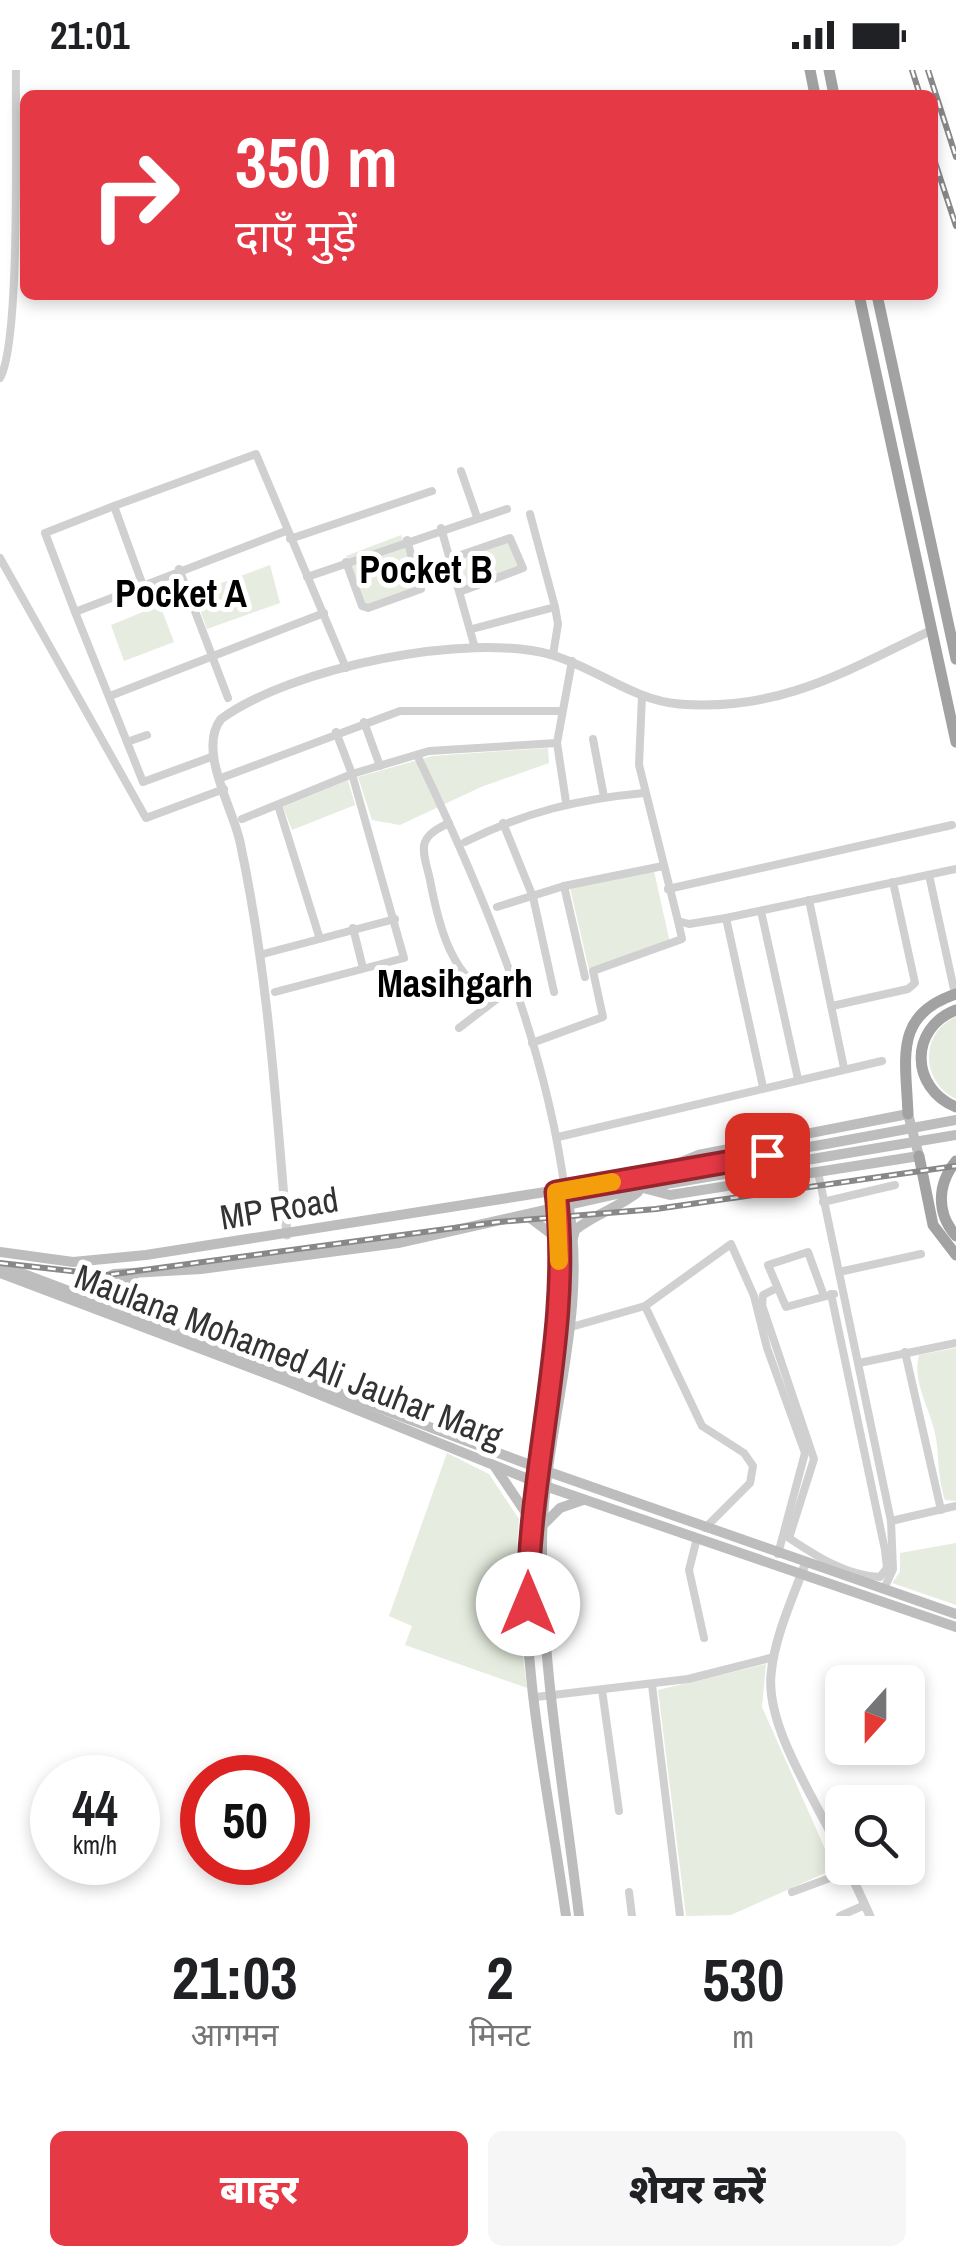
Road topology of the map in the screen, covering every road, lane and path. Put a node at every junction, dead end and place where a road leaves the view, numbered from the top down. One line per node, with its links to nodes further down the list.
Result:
1 (16, 70): 4 (street)
2 (860, 300): 25 (highway)
3 (878, 300): 29 (highway)
4 (0, 378)
5 (461, 471): 10 (street)
6 (432, 491): 12 (street)
7 (114, 506): 12 (street); 19 (street); 22 (street)
8 (507, 509): 10 (street)
9 (530, 514): 21 (street)
10 (477, 517): 11 (street)
11 (441, 528): 13 (street); 15 (street)
12 (288, 535): 17 (street); 18 (street)
13 (406, 540): 16 (street); 16 (street)
14 (0, 558): 47 (street)
15 (452, 558): 20 (street); 20 (street)
16 (346, 562): 18 (street)
17 (180, 569): 19 (street); 28 (street)
18 (307, 576): 23 (street)
19 (142, 583): 22 (street)
20 (462, 591): 24 (street)
21 (554, 607): 24 (street); 27 (street)
22 (75, 612): 32 (street)
23 (324, 613): 28 (street); 31 (street)
24 (472, 629): 26 (street)
25 (932, 630): 33 (street); 41 (highway)
26 (475, 648): 27 (street); 31 (street)
27 (553, 655): 30 (street)
28 (211, 656): 32 (street); 34 (street)
29 (956, 659)
30 (572, 661): 33 (street); 35 (street)
31 (346, 668): 44 (street)
32 (110, 696): 40 (street)
33 (642, 696): 48 (street)
34 (228, 698)
35 (560, 711): 36 (street); 42 (street)
36 (364, 722): 37 (street); 45 (street)
37 (336, 732): 46 (street); 47 (street)
38 (147, 735): 40 (street)
39 (593, 739): 49 (street)
40 (127, 742): 44 (street)
41 (956, 742)
42 (556, 743): 43 (street); 50 (street)
43 (417, 755): 45 (street); 53 (street)
44 (214, 756): 47 (street)
45 (380, 766): 46 (street)
46 (352, 774): 51 (street); 68 (street)
47 (222, 784): 72 (street)
48 (644, 793): 49 (street); 57 (street)
49 (604, 797): 50 (street)
50 (566, 802): 54 (street)
51 (278, 805): 52 (street); 71 (street)
52 (242, 819)
53 (450, 823): 75 (street); 79 (street)
54 (502, 823): 56 (street); 63 (street)
55 (952, 825): 62 (street)
56 (466, 842)
57 (663, 866): 61 (street); 62 (street)
58 (956, 869): 59 (street)
59 (928, 875): 60 (street); 78 (street)
60 (894, 882): 64 (street); 80 (street)
61 (564, 886): 63 (street); 74 (street)
62 (668, 889): 69 (street)
63 (533, 897): 65 (street); 77 (street)
64 (809, 900): 66 (street); 80 (street)
65 (498, 907)
66 (761, 911): 67 (street); 86 (street)
67 (726, 918): 69 (street); 87 (street)
68 (395, 919): 70 (street); 73 (street)
69 (678, 921): 83 (street)
70 (353, 928): 71 (street); 73 (street)
71 (320, 936): 72 (street)
72 (263, 954): 104 (street)
73 (364, 968): 76 (street)
74 (585, 977)
75 (514, 991): 79 (street); 83 (street)
76 (275, 992)
77 (554, 992)
78 (955, 994): 89 (highway)
79 (498, 998): 82 (street)
80 (832, 1006): 85 (street)
81 (956, 1010): 88 (highway)
82 (460, 1028)
83 (532, 1043): 92 (street)
84 (882, 1061): 85 (street)
85 (844, 1068): 86 (street)
86 (798, 1079): 87 (street)
87 (763, 1087): 92 (street)
88 (956, 1107)
89 (908, 1114): 93 (main road); 97 (main road)
90 (956, 1120): 96 (main road, bridge)
91 (956, 1136): 96 (main road, bridge)
92 (558, 1138): 100 (street)
93 (919, 1156): 95 (main road); 110 (highway)
94 (956, 1160): 105 (highway)
95 (818, 1172): 99 (main road); 101 (street)
96 (694, 1173): 97 (main road); 99 (main road)
97 (647, 1176): 100 (main road, MP Road)
98 (895, 1184): 101 (street)
99 (643, 1188): 102 (main road, MP Road); 107 (main road)
100 (561, 1192): 102 (main road); 104 (main road, MP Road)
101 (824, 1202): 114 (street)
102 (564, 1207): 103 (main road, MP Road); 106 (main road); 107 (main road)
103 (507, 1221): 106 (main road); 113 (main road, MP Road)
104 (287, 1235): 111 (main road, MP Road)
105 (956, 1236)
106 (559, 1239): 124 (main road)
107 (573, 1240): 123 (main road)
108 (0, 1252): 111 (main road, MP Road)
109 (921, 1254): 114 (street)
110 (956, 1255)
111 (88, 1261): 116 (main road)
112 (0, 1265): 120 (main road, Maulana Mohamed Ali Jauhar Marg)
113 (139, 1272): 116 (main road, MP Road); 122 (main road)
114 (839, 1272): 118 (street)
115 (0, 1273): 120 (main road, Maulana Mohamed Ali Jauhar Marg)
116 (98, 1282): 120 (main road)
117 (777, 1288): 119 (street); 119 (street); 119 (street)
118 (843, 1291): 119 (street); 127 (street)
119 (828, 1295)
120 (84, 1301): 122 (main road, Maulana Mohamed Ali Jauhar Marg); 128 (main road, Maulana Mohamed Ali Jauhar Marg)
121 (645, 1306): 123 (street); 139 (street); 140 (street)
122 (133, 1316): 129 (main road, Maulana Mohamed Ali Jauhar Marg)
123 (572, 1329): 124 (street); 130 (main road)
124 (557, 1331): 129 (main road)
125 (956, 1343): 126 (street)
126 (905, 1352): 127 (street); 135 (street)
127 (859, 1363): 137 (street)
128 (491, 1462): 131 (main road, Maulana Mohamed Ali Jauhar Marg); 136 (main road)
129 (536, 1466): 130 (main road, Maulana Mohamed Ali Jauhar Marg); 131 (main road)
130 (549, 1472): 132 (main road); 139 (main road, Maulana Mohamed Ali Jauhar Marg)
131 (534, 1480): 132 (main road, Maulana Mohamed Ali Jauhar Marg); 136 (main road)
132 (548, 1487): 133 (main road, Maulana Mohamed Ali Jauhar Marg); 138 (main road)
133 (584, 1499): 138 (main road); 139 (main road, Maulana Mohamed Ali Jauhar Marg)
134 (956, 1506): 135 (street)
135 (941, 1510): 137 (street)
136 (530, 1519): 150 (main road)
137 (891, 1521): 142 (street)
138 (544, 1524): 149 (main road)
139 (701, 1533): 140 (main road, Maulana Mohamed Ali Jauhar Marg); 141 (main road, Maulana Mohamed Ali Jauhar Marg); 145 (street)
140 (778, 1554): 141 (main road, Maulana Mohamed Ali Jauhar Marg)
141 (804, 1568): 142 (main road, Maulana Mohamed Ali Jauhar Marg); 144 (main road, Maulana Mohamed Ali Jauhar Marg); 146 (street)
142 (884, 1589): 143 (main road, Maulana Mohamed Ali Jauhar Marg)
143 (956, 1614)
144 (956, 1627)
145 (704, 1638)
146 (774, 1657): 147 (street); 152 (street)
147 (652, 1685): 148 (street); 161 (street)
148 (602, 1690): 149 (street); 151 (street)
149 (553, 1695): 150 (street); 159 (main road)
150 (536, 1697): 158 (main road)
151 (619, 1811)
152 (825, 1819)
153 (825, 1878): 156 (street)
154 (856, 1885): 157 (street)
155 (629, 1892): 160 (street)
156 (792, 1892)
157 (865, 1905): 162 (street); 163 (street)
158 (566, 1916)
159 (579, 1916)
160 (632, 1916)
161 (680, 1916)
162 (840, 1916)
163 (870, 1916)

